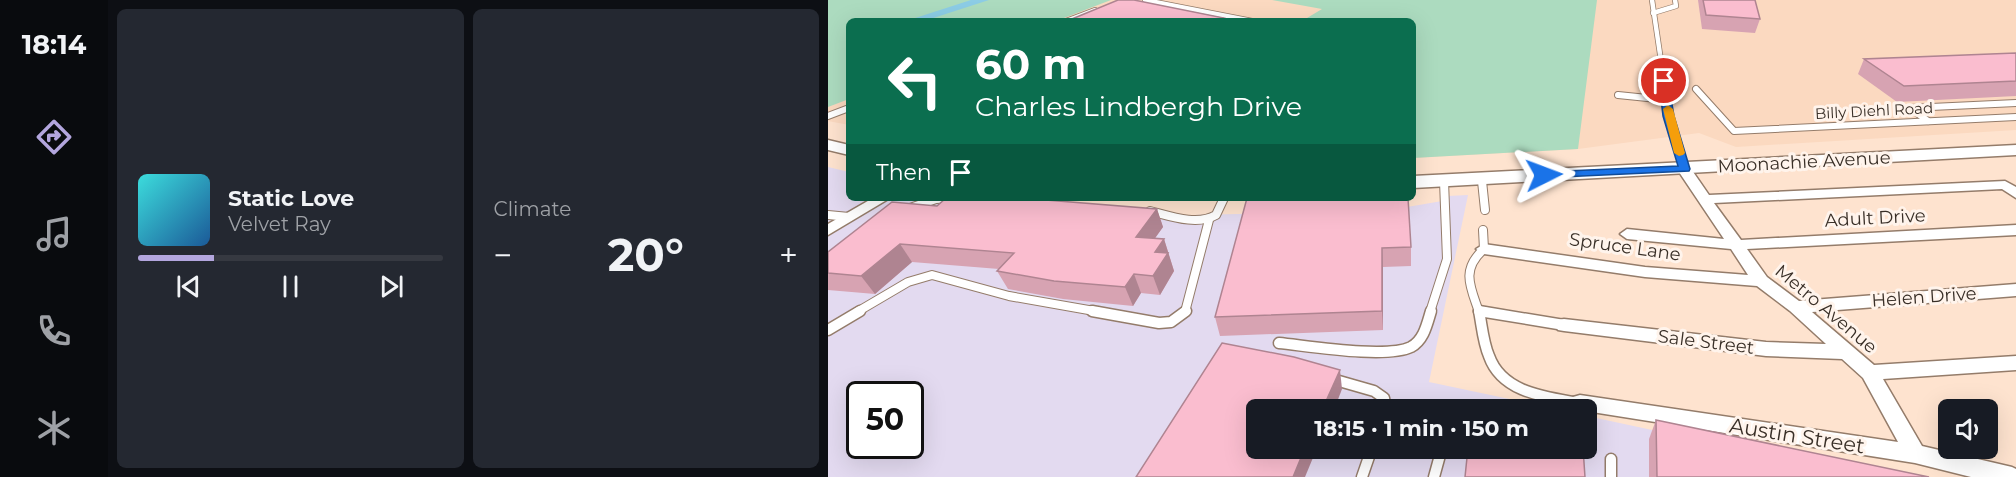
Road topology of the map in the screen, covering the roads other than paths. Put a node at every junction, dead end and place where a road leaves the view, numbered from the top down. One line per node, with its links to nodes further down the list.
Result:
1 (1144, 0): 7 (lane)
2 (1652, 0): 5 (lane)
3 (1675, 0): 5 (lane)
4 (1102, 7): 6 (lane)
5 (1653, 13): 10 (lane)
6 (1074, 18)
7 (1237, 18)
8 (1696, 89): 15 (lane, Billy Diehl Road)
9 (1618, 95): 10 (lane)
10 (1667, 100): 19 (lane)
11 (2016, 103): 15 (lane)
12 (846, 109): 13 (lane)
13 (828, 116)
14 (2016, 117): 15 (lane, Billy Diehl Road)
15 (1928, 121)
16 (828, 145): 17 (main road)
17 (846, 149)
18 (2016, 150): 19 (main road, Moonachie Avenue)
19 (1684, 169): 20 (main road, Moonachie Avenue); 24 (street, Metro Avenue)
20 (1482, 178): 21 (main road, Moonachie Avenue); 29 (lane)
21 (1444, 180): 22 (main road, Moonachie Avenue); 46 (lane)
22 (1416, 182)
23 (2016, 194): 24 (street, Adult Drive)
24 (1707, 199): 38 (street, Metro Avenue)
25 (878, 201): 32 (street)
26 (928, 201): 30 (lane)
27 (1223, 201): 33 (lane)
28 (1140, 209): 33 (lane)
29 (1485, 210)
30 (905, 211)
31 (828, 214): 32 (lane)
32 (851, 217): 36 (street)
33 (1209, 220): 45 (lane)
34 (1483, 230): 39 (lane)
35 (2016, 230): 38 (street, Adult Drive)
36 (828, 231)
37 (1628, 234): 38 (street, Adult Drive)
38 (1737, 245): 40 (street, Metro Avenue)
39 (1484, 249): 40 (street, Spruce Lane); 43 (lane)
40 (1761, 281): 42 (street, Metro Avenue)
41 (2016, 290): 42 (street, Helen Drive)
42 (1797, 307): 47 (street, Metro Avenue)
43 (1479, 311): 44 (lane); 52 (lane)
44 (1564, 325): 47 (street, Sale Street)
45 (828, 330)
46 (1279, 343)
47 (1849, 352): 49 (street, Metro Avenue)
48 (2016, 363): 49 (street)
49 (1870, 373): 54 (street, Metro Avenue)
50 (1318, 375): 51 (lane)
51 (1384, 399)
52 (1556, 399)
53 (1597, 407): 54 (street, Austin Street)
54 (1915, 454): 61 (street, Austin Street)
55 (1368, 459): 58 (lane)
56 (1439, 459): 59 (lane)
57 (1611, 459): 60 (lane)
58 (1362, 477)
59 (1434, 477)
60 (1611, 477)
61 (2012, 477)

